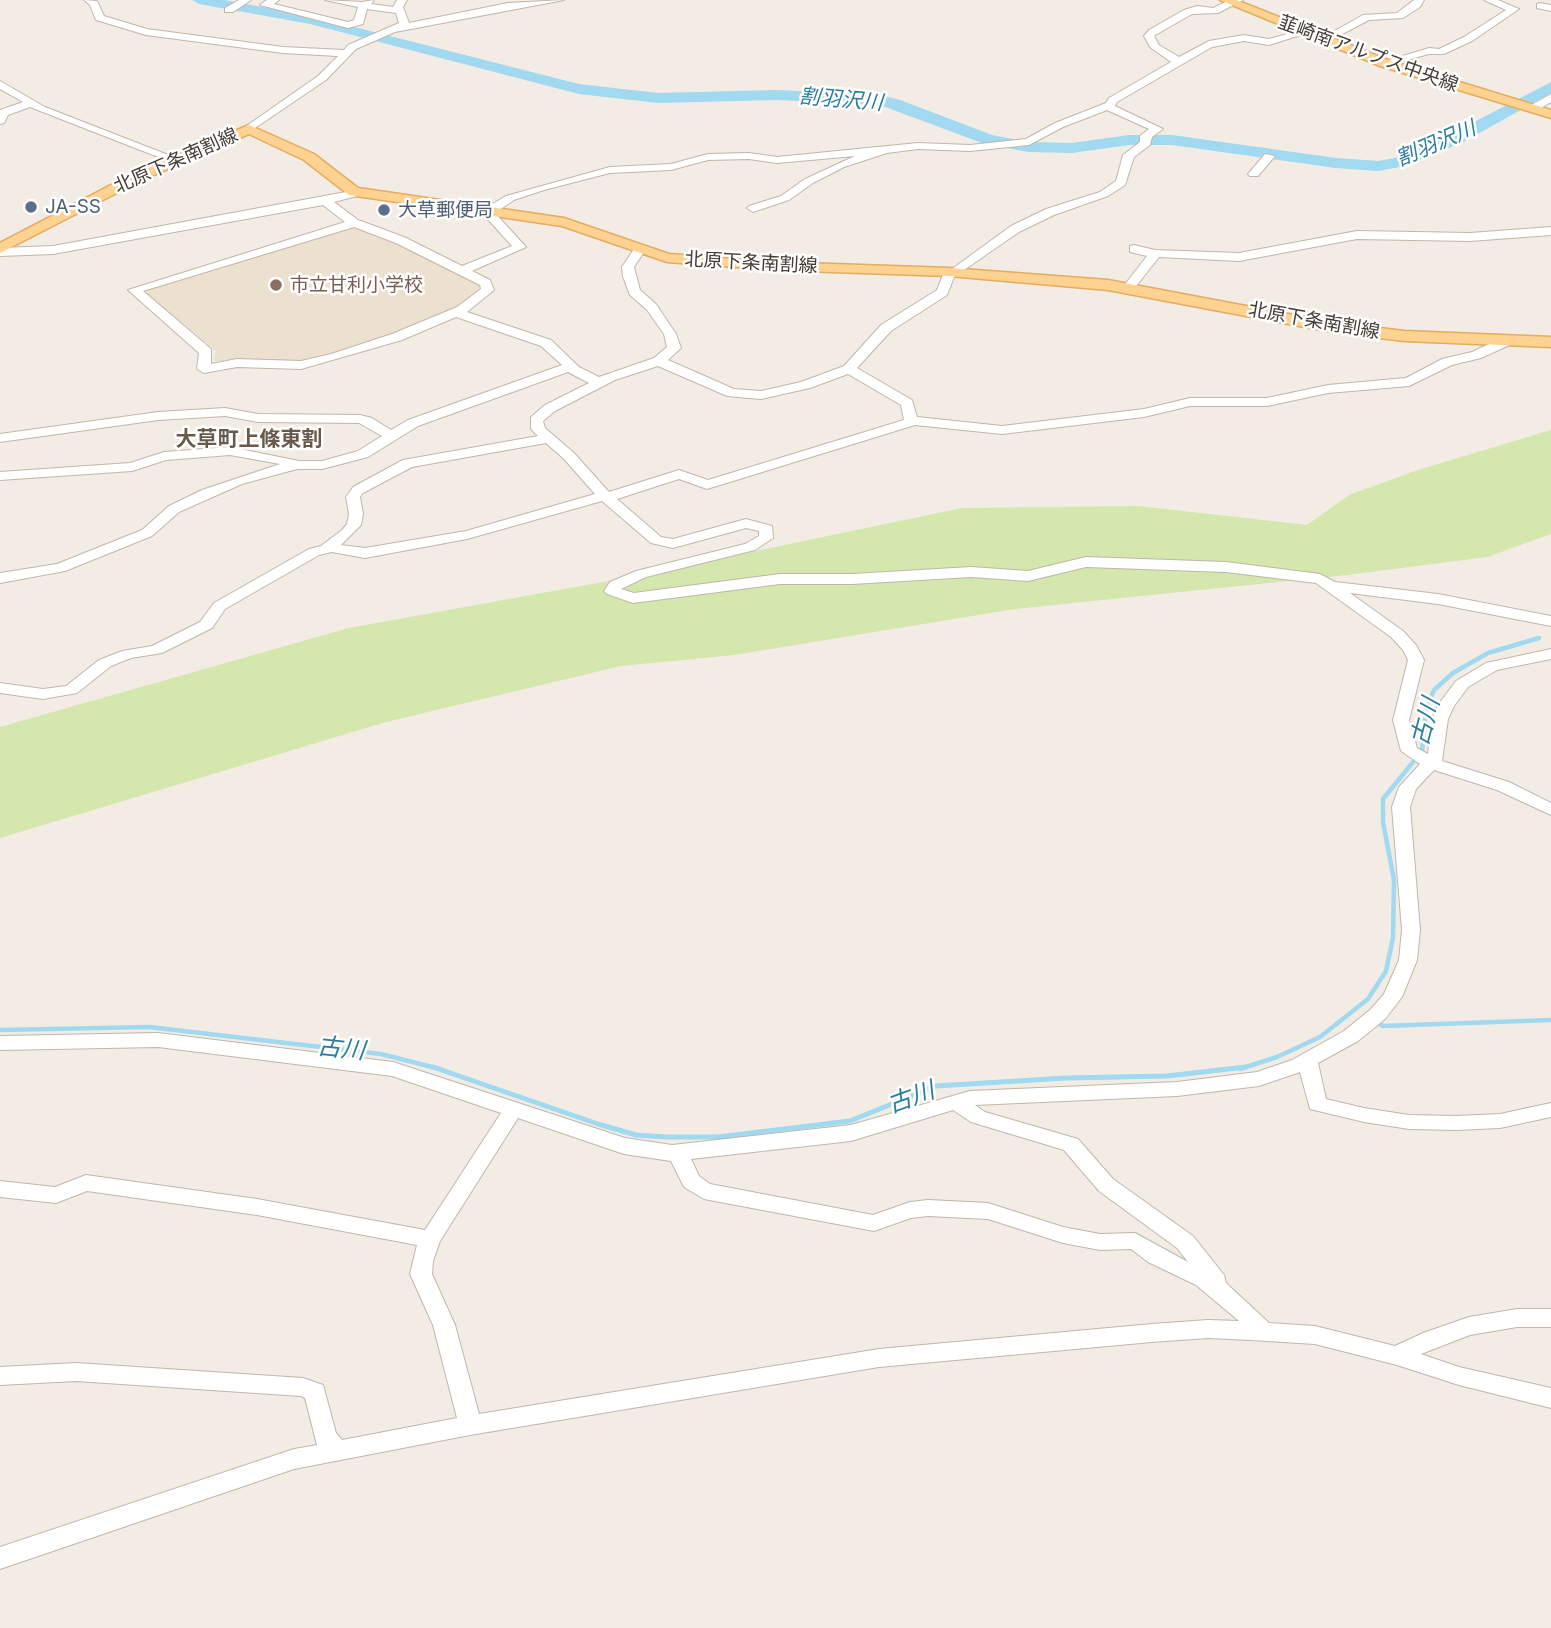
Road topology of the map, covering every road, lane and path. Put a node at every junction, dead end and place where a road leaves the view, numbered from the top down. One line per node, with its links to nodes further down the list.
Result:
1 (89, 0): 12 (street)
2 (274, 0): 8 (street)
3 (330, 0): 8 (street)
4 (559, 0): 10 (street)
5 (1419, 0): 11 (street)
6 (1489, 0): 14 (street)
7 (1233, 1): 11 (main road, 韮崎南アルプス中央線); 13 (street)
8 (366, 3): 9 (street)
9 (401, 6): 10 (street)
10 (395, 29): 12 (street)
11 (1309, 34): 13 (street); 14 (main road, 韮崎南アルプス中央線)
12 (346, 53): 22 (street)
13 (1177, 61): 18 (street)
14 (1384, 63): 19 (main road, 韮崎南アルプス中央線)
15 (0, 84): 17 (street)
16 (1551, 97): 19 (street)
17 (31, 103): 21 (street); 25 (street)
18 (1110, 105): 23 (street); 38 (street)
19 (1523, 106): 20 (main road, 韮崎南アルプス中央線)
20 (1551, 114)
21 (0, 121)
22 (248, 129): 25 (main road, 北原下条南割線); 27 (main road, 北原下条南割線)
23 (885, 150): 29 (street); 30 (street)
24 (1269, 156): 26 (street)
25 (175, 160): 35 (main road, 北原下条南割線)
26 (1254, 174)
27 (357, 193): 28 (street); 30 (main road, 北原下条南割線)
28 (326, 201): 31 (street); 35 (street)
29 (753, 208)
30 (492, 209): 34 (main road, 北原下条南割線); 37 (street)
31 (354, 223): 37 (street); 40 (street)
32 (1551, 231): 36 (street)
33 (1134, 248): 36 (street)
34 (640, 249): 38 (main road, 北原下条南割線); 43 (street)
35 (0, 250)
36 (1155, 254): 39 (street)
37 (461, 271): 40 (street)
38 (952, 272): 39 (main road, 北原下条南割線); 45 (street)
39 (1129, 287): 41 (main road, 北原下条南割線)
40 (455, 313): 44 (street)
41 (1509, 340): 42 (main road, 北原下条南割線); 47 (street)
42 (1551, 342)
43 (659, 361): 45 (street); 46 (street)
44 (570, 367): 46 (street); 49 (street)
45 (849, 369): 47 (street)
46 (598, 382): 50 (street)
47 (911, 421): 54 (street)
48 (0, 438): 49 (street)
49 (388, 439): 51 (street); 52 (street)
50 (548, 439): 51 (street); 54 (street)
51 (408, 463): 55 (street)
52 (297, 464): 53 (street); 56 (street)
53 (0, 476)
54 (605, 497): 55 (street); 57 (street)
55 (326, 549): 60 (street)
56 (0, 578)
57 (1335, 587): 58 (street); 61 (street)
58 (1551, 621)
59 (1551, 654): 61 (street)
60 (0, 688)
61 (1423, 759): 62 (street); 64 (street)
62 (1551, 810)
63 (0, 1043): 66 (street)
64 (1307, 1060): 65 (street); 67 (street)
65 (956, 1102): 66 (street); 71 (street)
66 (514, 1110): 70 (street)
67 (1551, 1110)
68 (680, 1158): 71 (street)
69 (0, 1189): 70 (street)
70 (430, 1239): 77 (street)
71 (1234, 1302): 73 (street)
72 (1551, 1318): 74 (street)
73 (1264, 1332): 74 (street); 77 (street)
74 (1397, 1356): 76 (street)
75 (0, 1376): 78 (street)
76 (1551, 1398)
77 (470, 1425): 78 (street)
78 (336, 1449): 79 (street)
79 (0, 1558)

